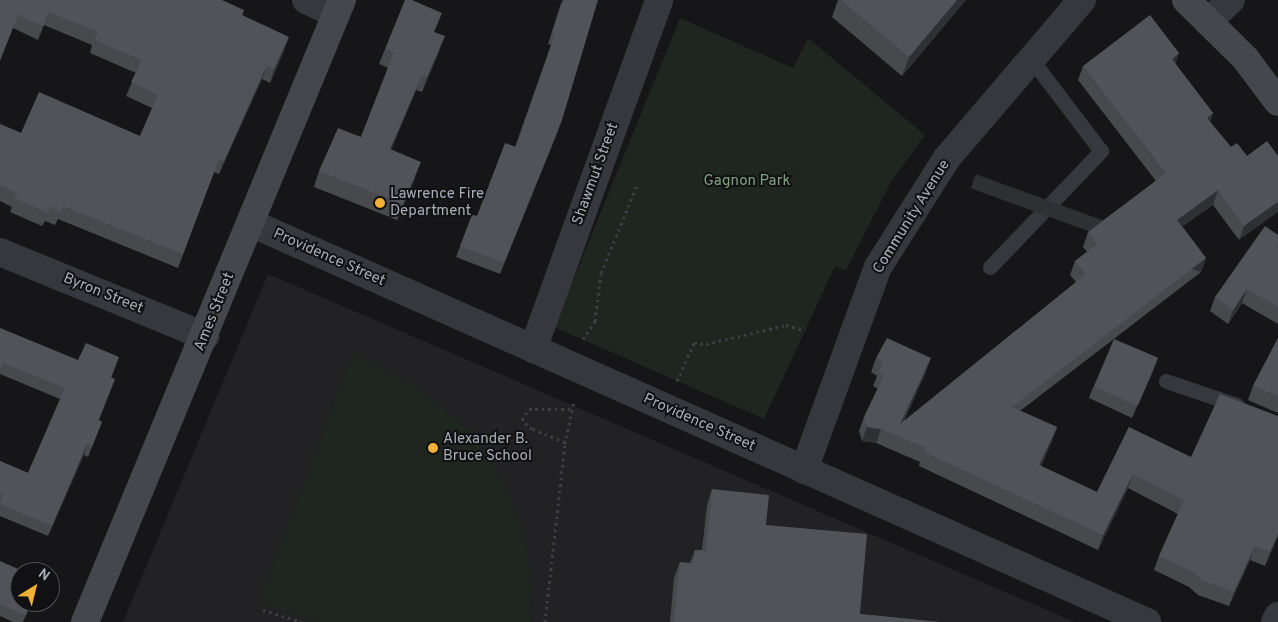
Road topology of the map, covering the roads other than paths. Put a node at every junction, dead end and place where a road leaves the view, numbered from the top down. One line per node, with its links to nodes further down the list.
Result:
1 (306, 0): 6 (street)
2 (658, 0): 14 (street, Shawmut Street)
3 (1082, 0): 8 (street, Community Avenue)
4 (1186, 0): 7 (street)
5 (1231, 0): 7 (street)
6 (339, 7): 10 (street, Ames Street)
7 (1208, 22): 9 (street)
8 (1032, 60): 12 (lane); 17 (street, Community Avenue)
9 (1278, 102)
10 (251, 223): 13 (street, Ames Street); 14 (street, Providence Street)
11 (0, 252): 13 (street, Byron Street)
12 (990, 267)
13 (205, 336): 19 (street, Ames Street)
14 (533, 349): 17 (street, Providence Street)
15 (1166, 381): 16 (lane)
16 (1250, 411)
17 (804, 470): 20 (street, Providence Street)
18 (1278, 616): 21 (street)
19 (85, 622)
20 (1147, 622)
21 (1275, 622)

